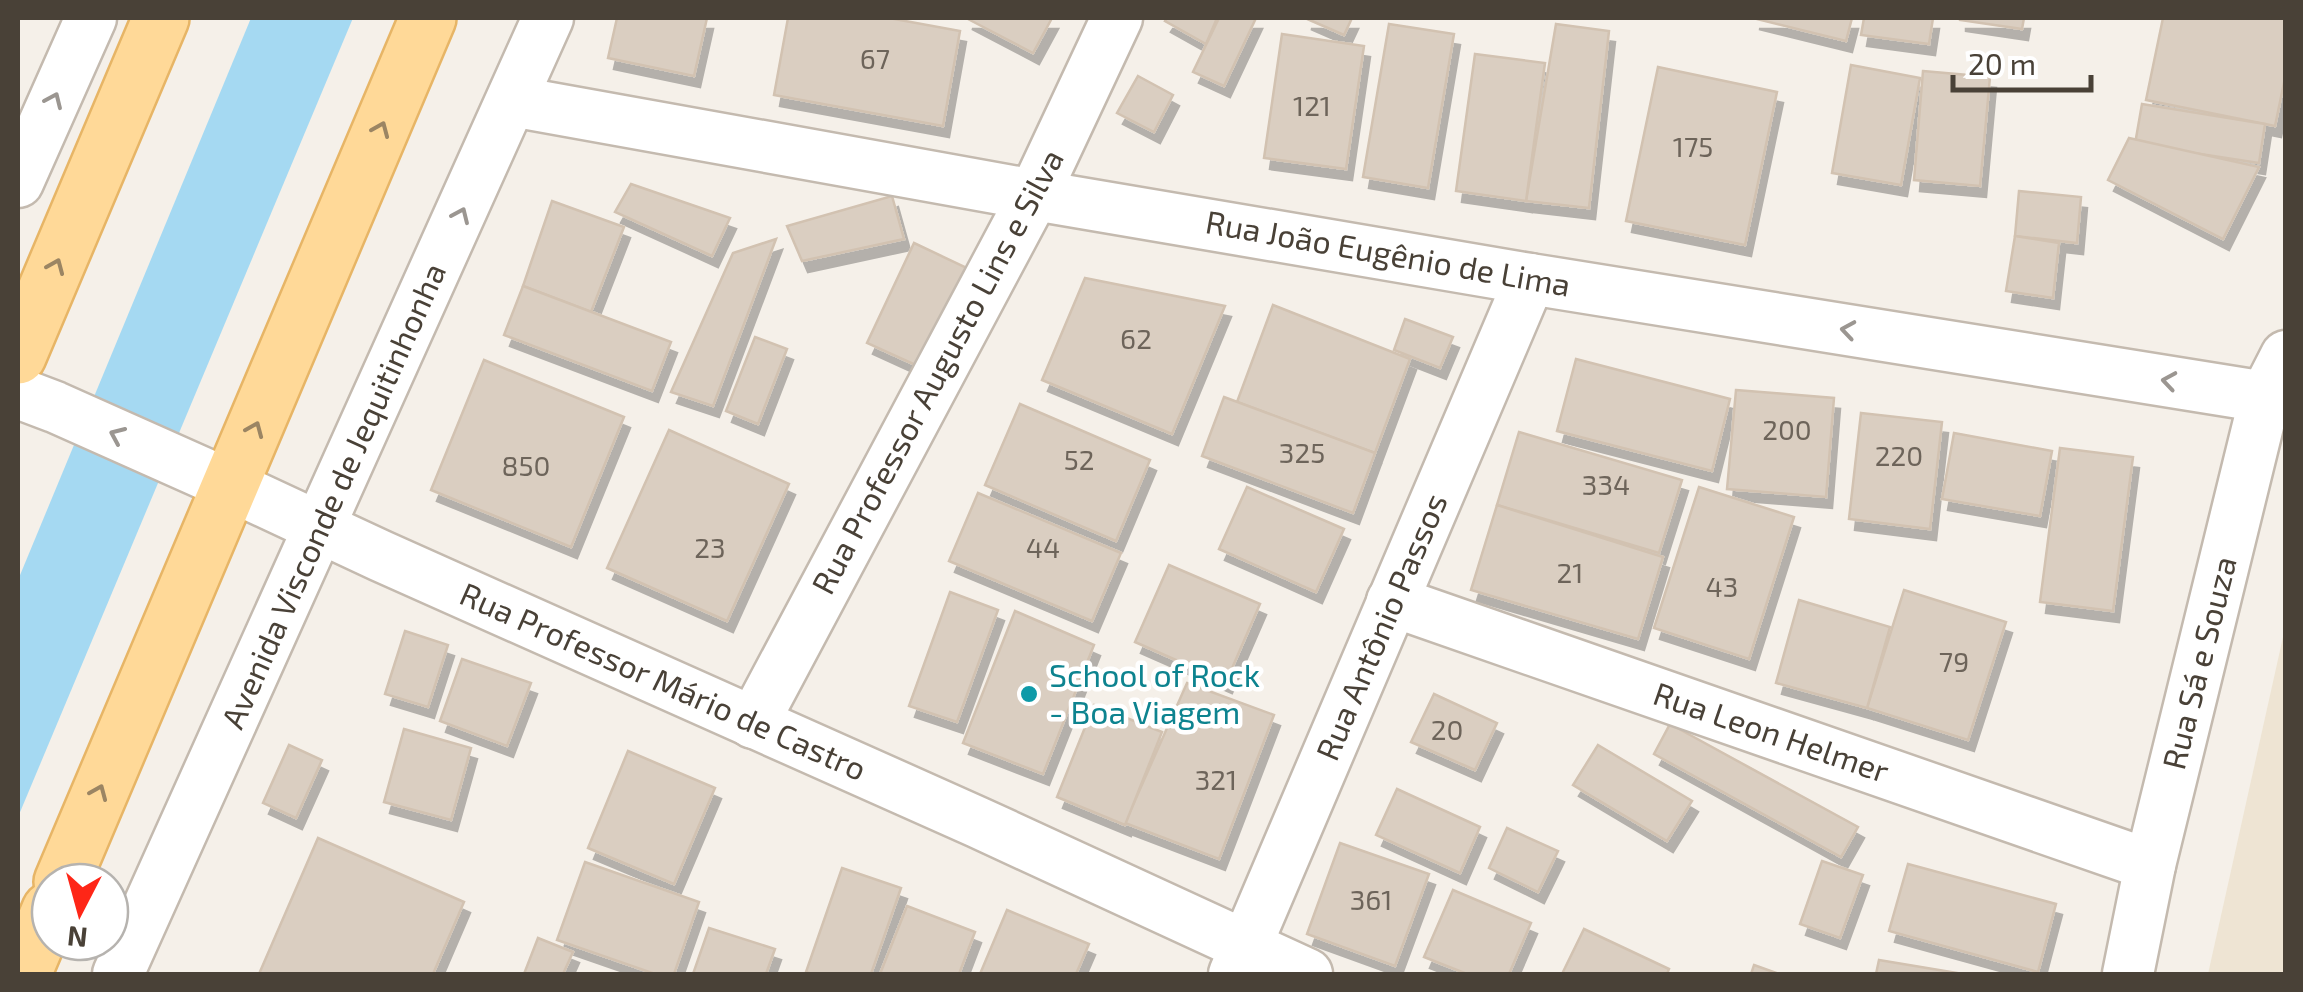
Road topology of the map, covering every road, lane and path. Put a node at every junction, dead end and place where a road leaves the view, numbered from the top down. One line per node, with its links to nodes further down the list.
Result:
1 (91, 18): 7 (street, one-way to 1)
2 (161, 18): 10 (main road, one-way to 2)
3 (428, 18): 13 (main road, one-way to 3)
4 (548, 18): 6 (street, Avenida Visconde de Jequitinhonha)
5 (1117, 18): 8 (street, Rua Professor Augusto Lins e Silva)
6 (512, 100): 8 (street, Rua João Eugênio de Lima); 14 (street, Avenida Visconde de Jequitinhonha, one-way to 6)
7 (18, 182)
8 (1034, 195): 9 (street, Rua João Eugênio de Lima); 16 (street, Rua Professor Augusto Lins e Silva)
9 (1530, 279): 11 (street, Rua João Eugênio de Lima, one-way to 9); 15 (street, Rua Antônio Passos)
10 (18, 356)
11 (2275, 376): 18 (street, Rua Sá e Souza)
12 (36, 400): 13 (street, Rua Professor Mário de Castro, one-way to 12)
13 (231, 487): 14 (street, Rua Professor Mário de Castro); 17 (main road, one-way to 13)
14 (320, 527): 16 (street, Rua Professor Mário de Castro); 20 (street, Avenida Visconde de Jequitinhonha)
15 (1392, 601): 18 (street, Rua Leon Helmer); 19 (street, Rua Antônio Passos)
16 (753, 722): 19 (street, Rua Professor Mário de Castro)
17 (70, 862)
18 (2150, 865): 22 (street, Rua Sá e Souza)
19 (1241, 960): 21 (street, Rua Professor Mário de Castro)
20 (118, 974)
21 (1308, 974)
22 (2128, 974)

